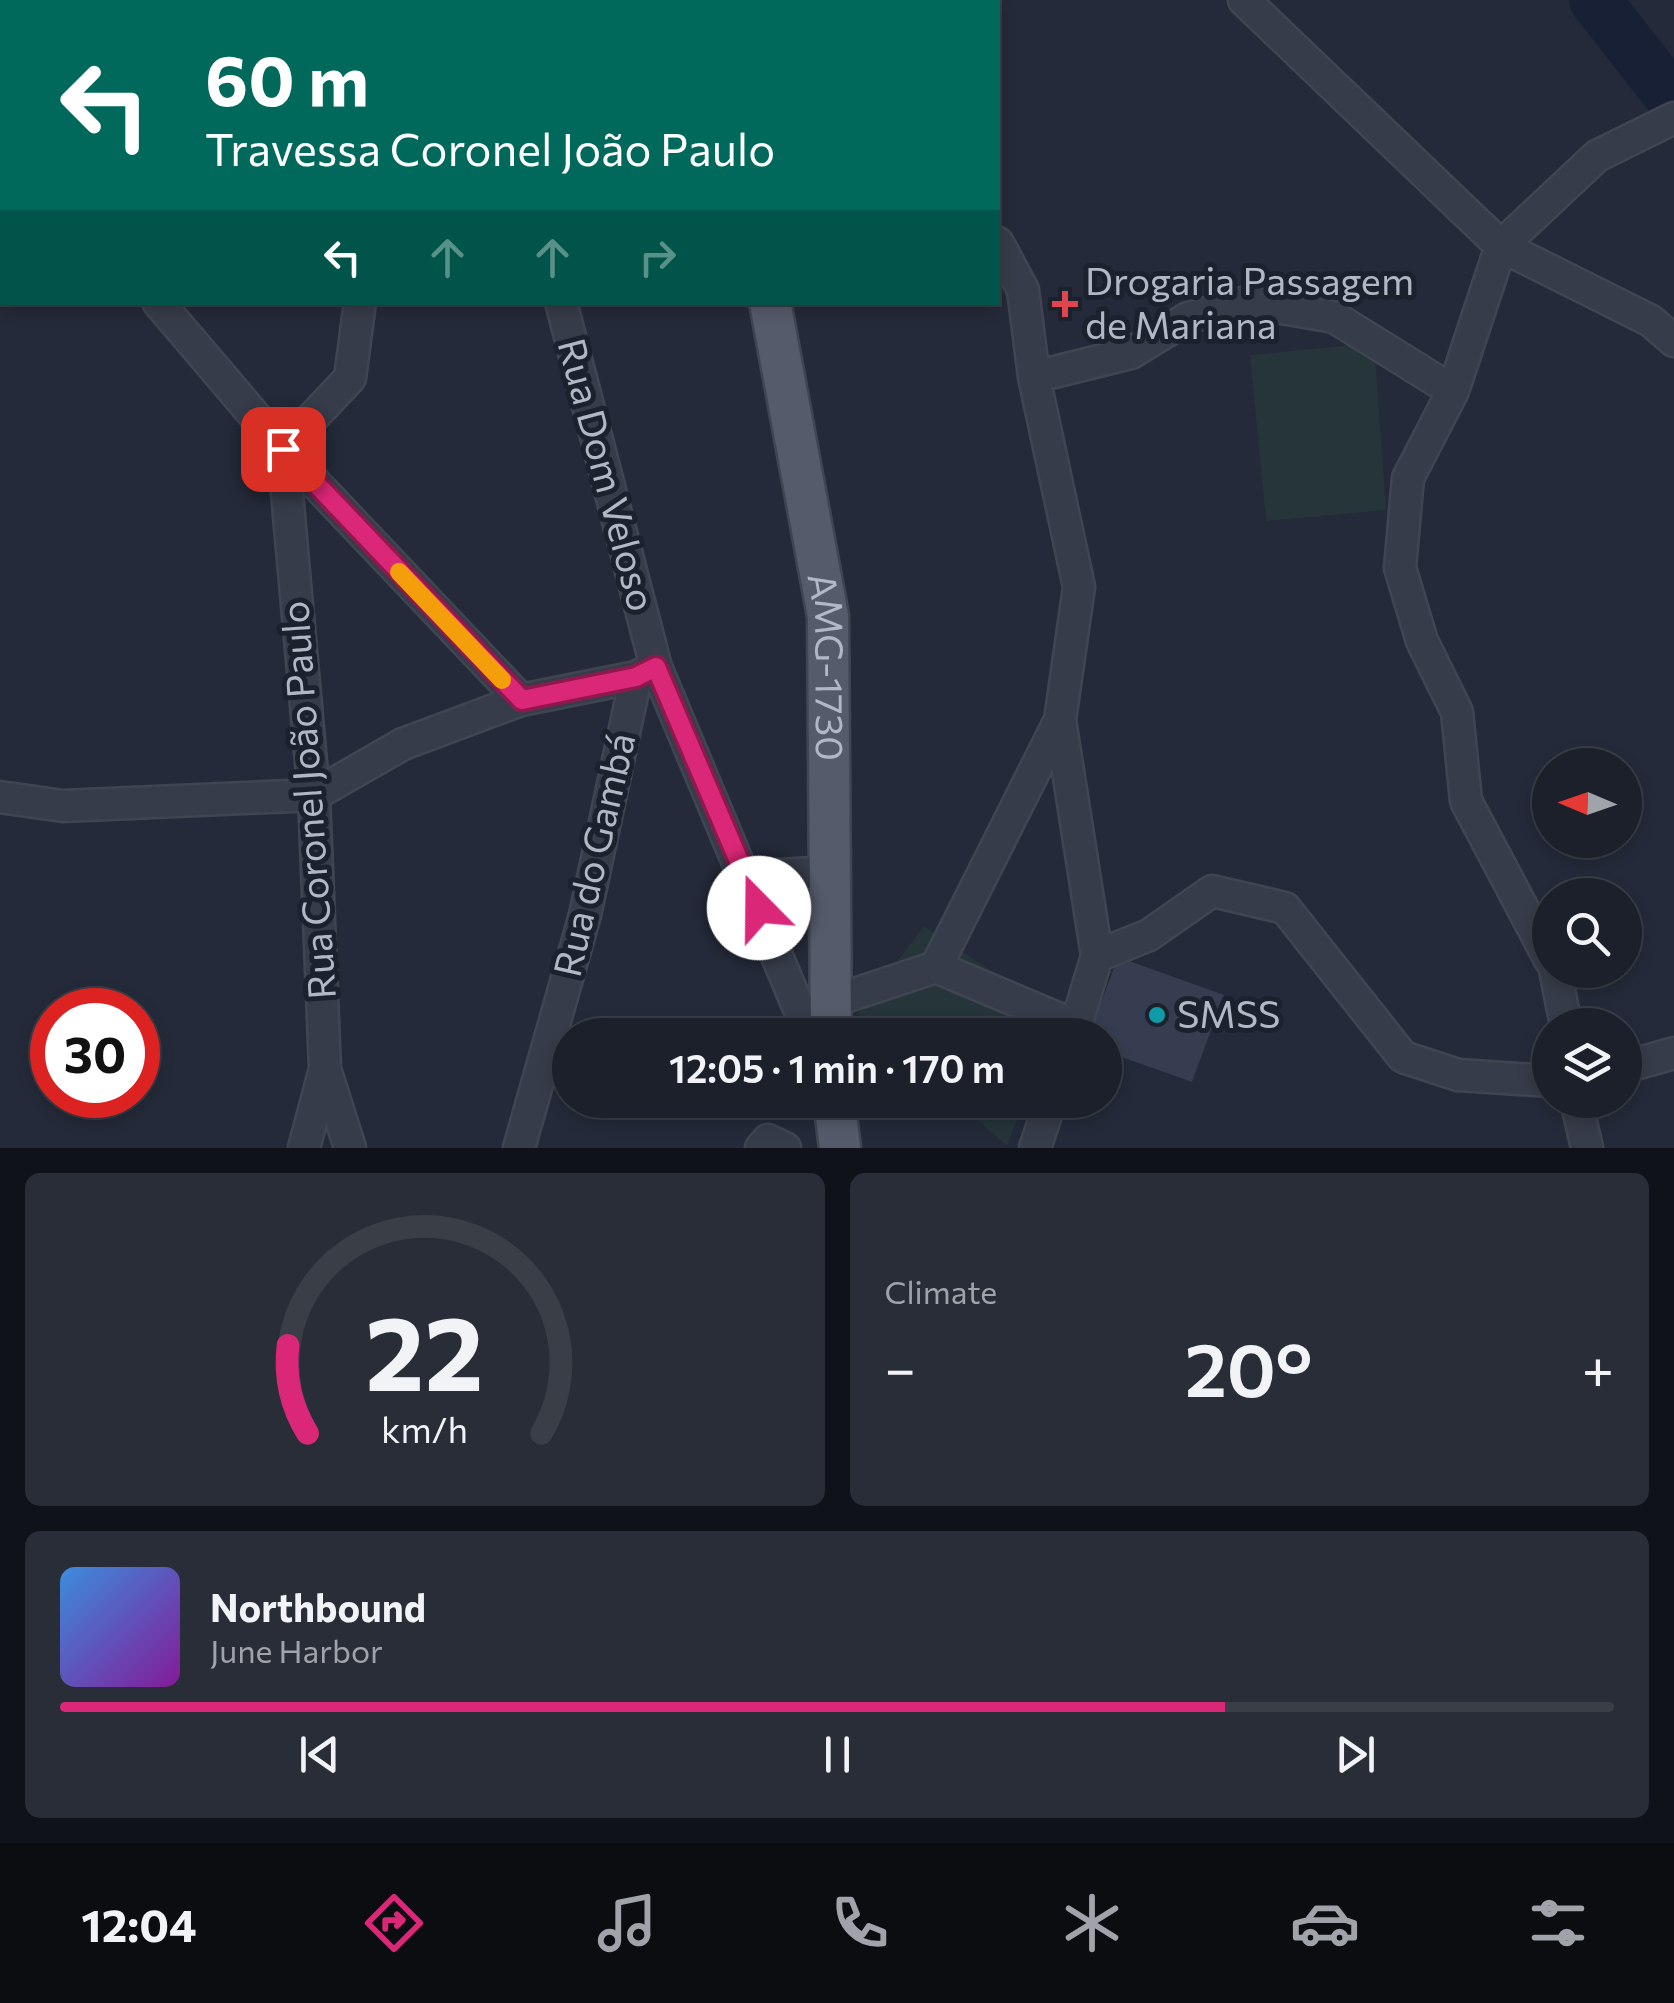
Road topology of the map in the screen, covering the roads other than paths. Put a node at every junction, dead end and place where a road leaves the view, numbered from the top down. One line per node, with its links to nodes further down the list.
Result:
1 (1244, 0): 3 (street)
2 (1674, 118): 3 (street)
3 (1501, 246): 9 (street); 11 (street)
4 (1000, 247): 10 (street)
5 (161, 305): 12 (street)
6 (360, 305): 12 (street)
7 (562, 305): 13 (street, Rua Dom Veloso)
8 (771, 305): 18 (main road, AMG-1730)
9 (1674, 342)
10 (1034, 377): 11 (street); 15 (street)
11 (1453, 390): 20 (street)
12 (283, 449): 14 (street); 16 (street, Rua Coronel João Paulo)
13 (646, 672): 14 (street); 19 (street, Rua Dom Veloso); 37 (street, Rua do Gambá)
14 (522, 700): 16 (street)
15 (1060, 720): 21 (street); 22 (street)
16 (314, 795): 17 (street); 30 (street, Rua Coronel João Paulo)
17 (0, 797)
18 (830, 872): 19 (street); 24 (main road, AMG-1730)
19 (746, 877): 23 (street, Rua Dom Veloso)
20 (1532, 926)
21 (1097, 956): 27 (street); 31 (street)
22 (936, 967): 25 (street); 26 (street)
23 (821, 1018)
24 (824, 1018)
25 (836, 1018)
26 (1048, 1018)
27 (1078, 1018)
28 (1674, 1052): 29 (street)
29 (1642, 1062)
30 (325, 1070): 35 (street, Rua Coronel João Paulo); 36 (street)
31 (1532, 1080)
32 (836, 1118): 40 (main road)
33 (1045, 1118): 41 (street)
34 (1580, 1118): 42 (street)
35 (304, 1148)
36 (350, 1148)
37 (519, 1148)
38 (761, 1148): 39 (street)
39 (784, 1148)
40 (840, 1148)
41 (1035, 1148)
42 (1587, 1148)

